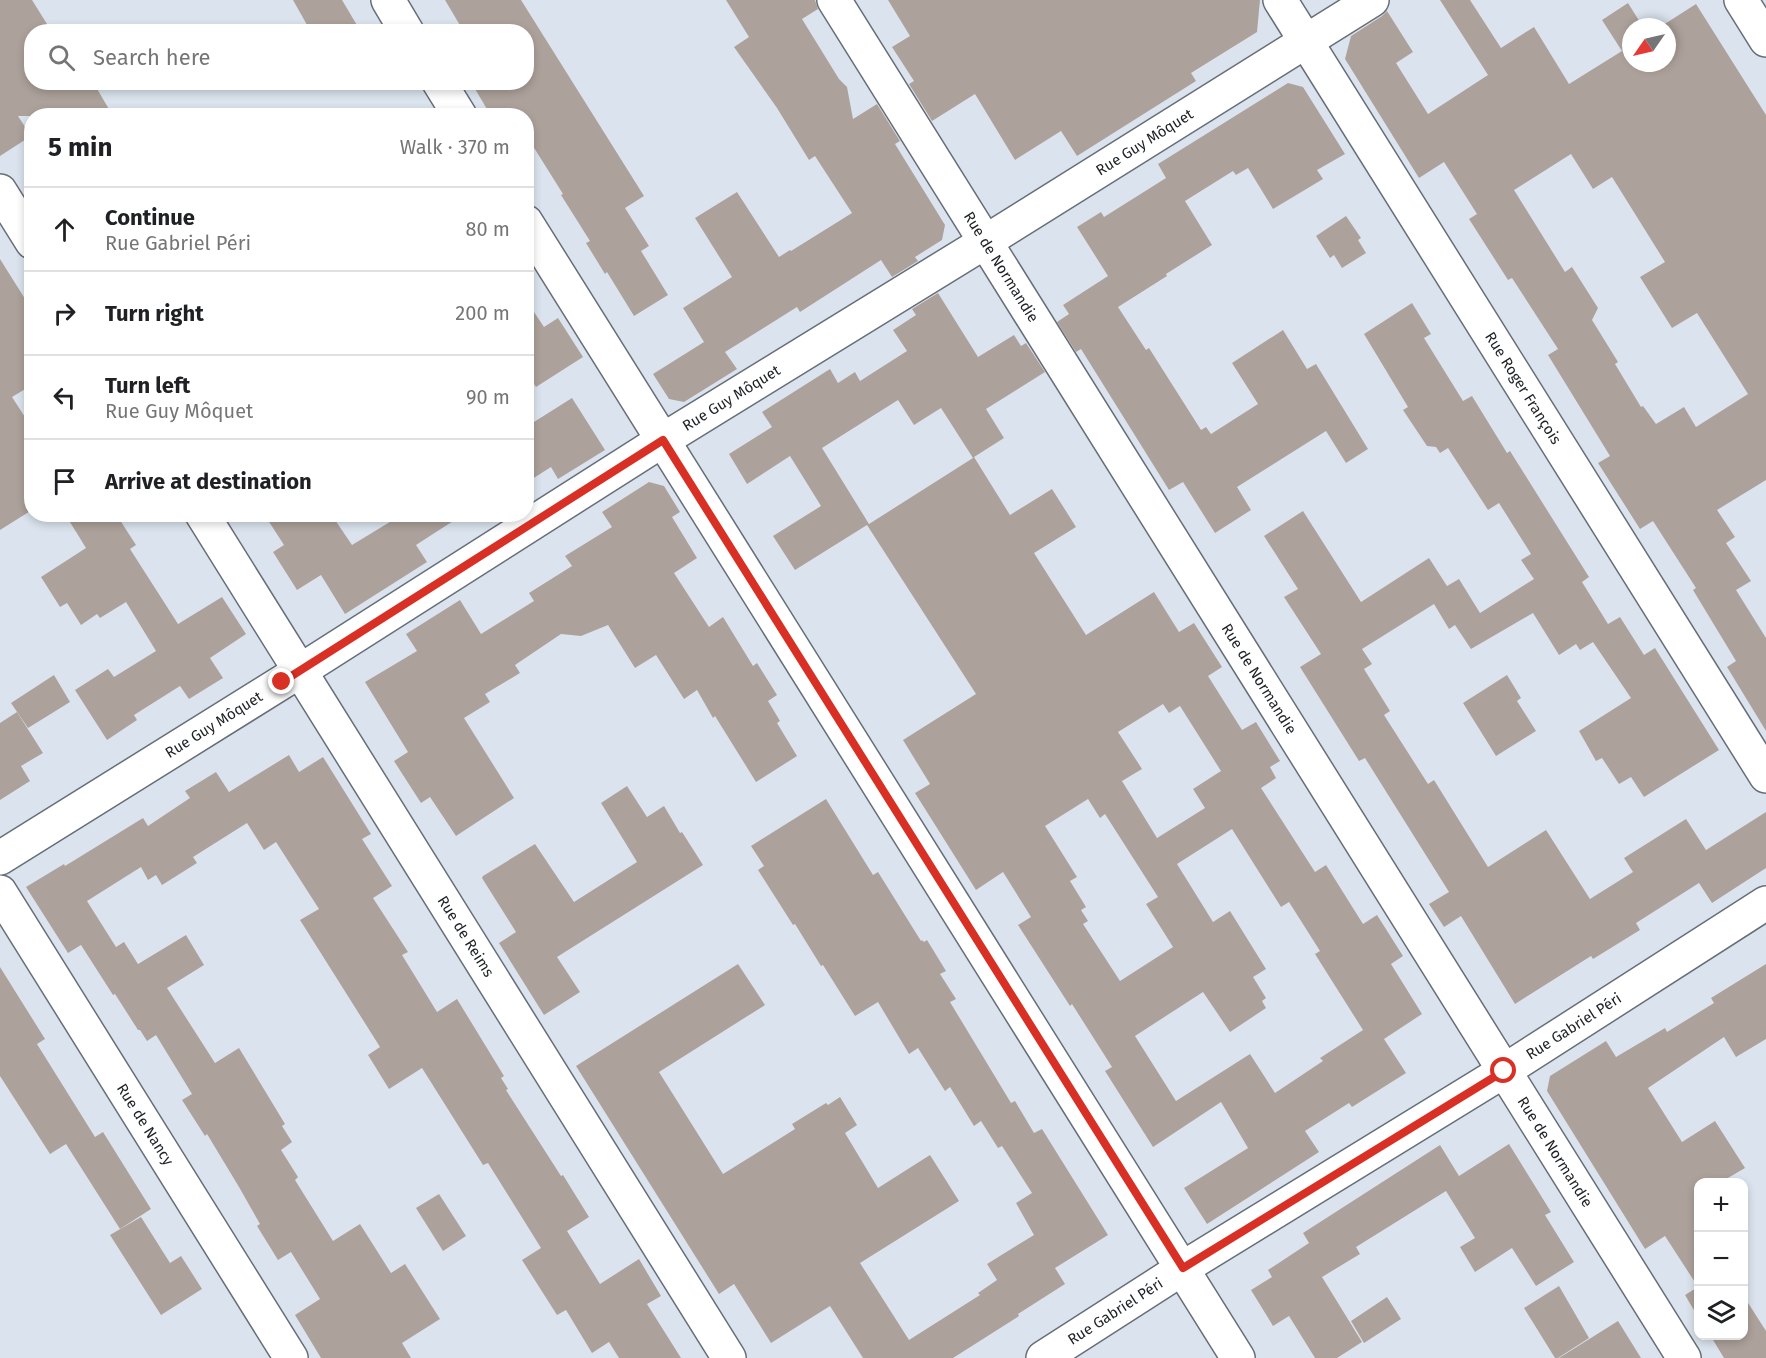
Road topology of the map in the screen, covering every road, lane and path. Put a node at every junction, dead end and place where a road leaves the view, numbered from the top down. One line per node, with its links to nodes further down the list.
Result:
1 (388, 0): 6 (street)
2 (834, 0): 14 (street, Rue de Normandie)
3 (1280, 0): 8 (street, Rue Roger François)
4 (1372, 0): 8 (street, Rue Guy Môquet)
5 (1741, 0): 7 (street)
6 (402, 24)
7 (1766, 40)
8 (1306, 42): 14 (street, Rue Guy Môquet); 18 (street, Rue Roger François)
9 (444, 90): 10 (street)
10 (455, 108)
11 (0, 191): 12 (street)
12 (24, 229)
13 (534, 235): 15 (street)
14 (985, 242): 15 (street, Rue Guy Môquet); 22 (street, Rue de Normandie)
15 (663, 440): 17 (street, Rue Guy Môquet); 23 (street)
16 (207, 522): 17 (street, Rue de Reims)
17 (300, 671): 19 (street, Rue Guy Môquet); 25 (street, Rue de Reims)
18 (1766, 776)
19 (0, 858)
20 (0, 892): 24 (street, Rue de Nancy)
21 (1766, 903): 22 (street, Rue Gabriel Péri)
22 (1504, 1071): 23 (street, Rue Gabriel Péri); 28 (street, Rue de Normandie)
23 (1183, 1268): 26 (street, Rue Gabriel Péri); 27 (street)
24 (291, 1358)
25 (729, 1358)
26 (1043, 1358)
27 (1238, 1358)
28 (1683, 1358)

